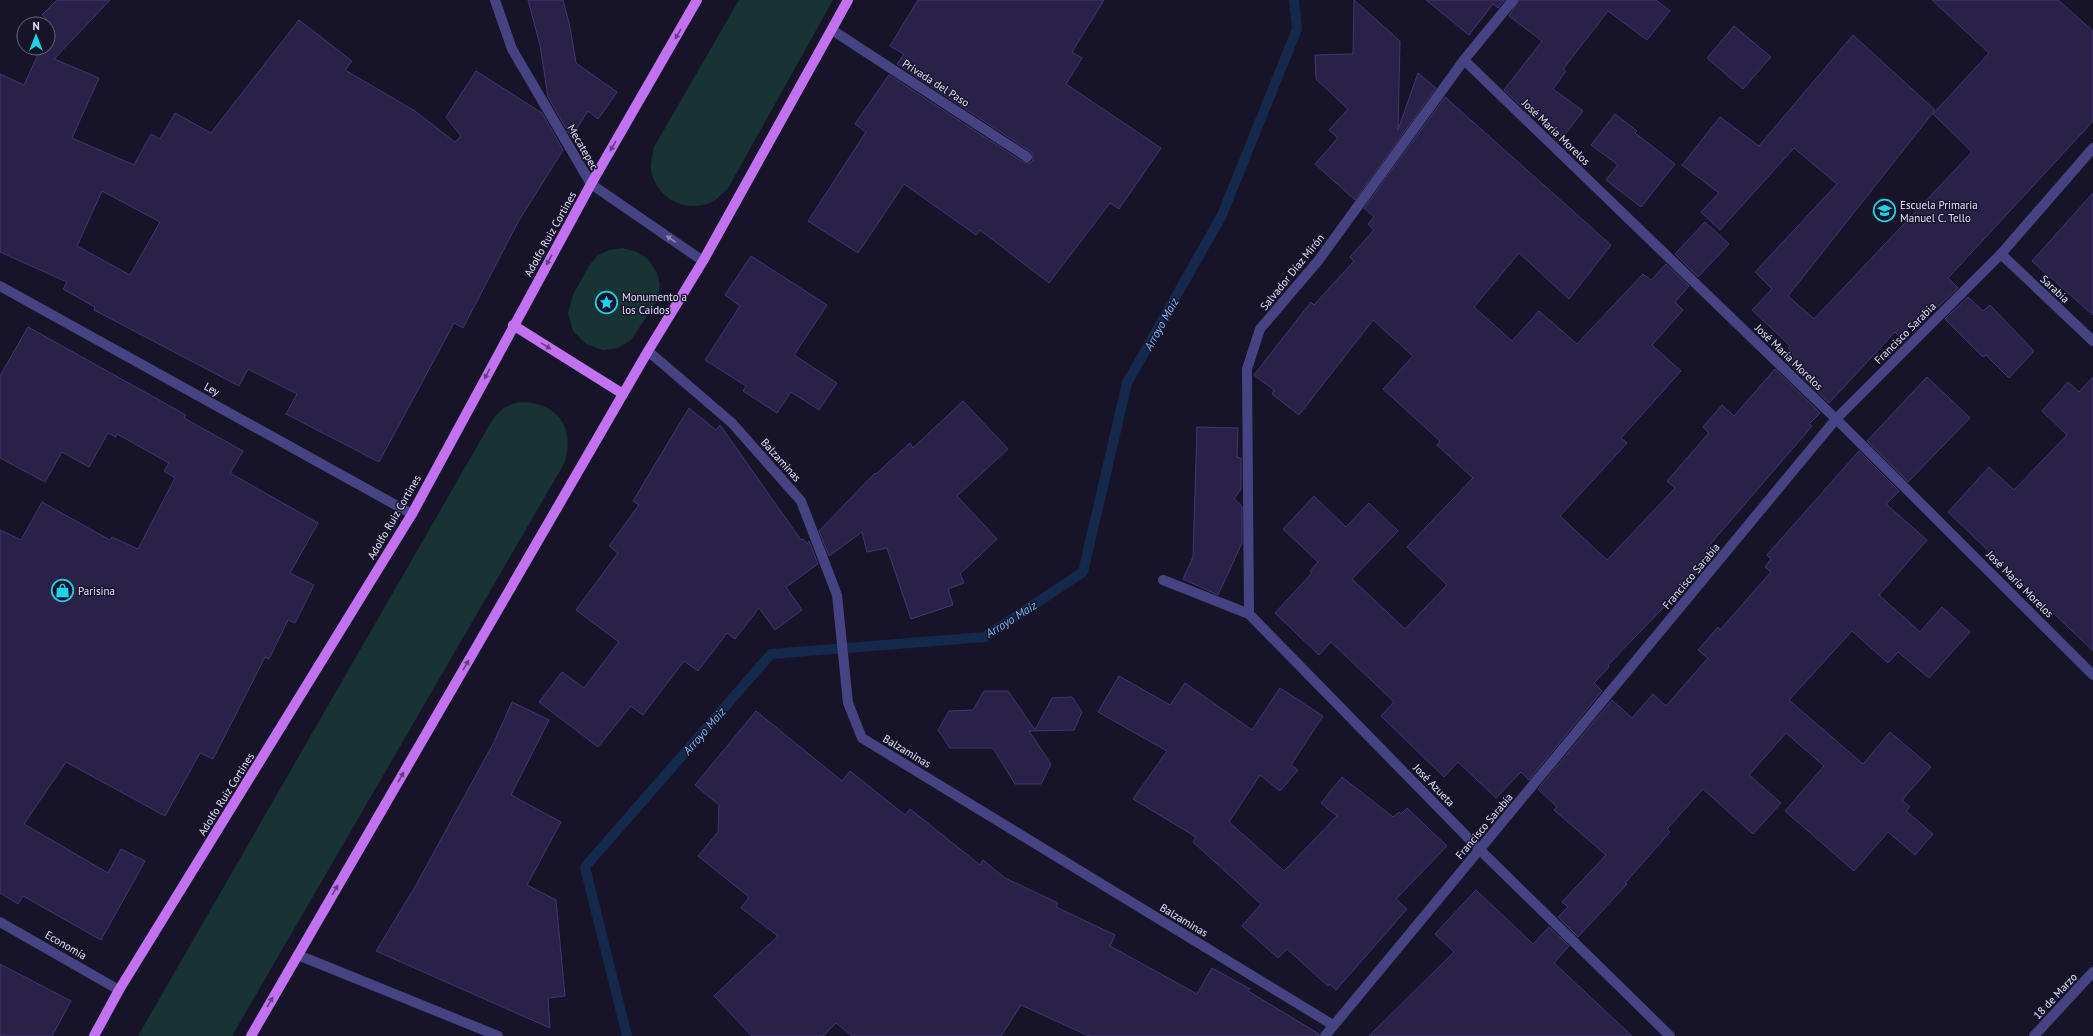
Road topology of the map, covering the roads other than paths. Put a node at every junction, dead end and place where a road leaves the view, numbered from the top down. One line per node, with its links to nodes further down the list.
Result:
1 (495, 0): 9 (street, Mecatepec)
2 (697, 0): 9 (main road, Adolfo Ruiz Cortines, one-way to 9)
3 (848, 0): 5 (main road)
4 (1513, 0): 6 (street, Salvador Díaz Mirón)
5 (832, 30): 8 (street, Privada del Paso); 11 (main road)
6 (1464, 60): 17 (street, José María Morelos); 20 (street, Salvador Díaz Mirón)
7 (2093, 148): 10 (street, Francisco Sarabia)
8 (1027, 157)
9 (591, 184): 11 (street, Mecatepec, one-way to 9); 13 (main road, Adolfo Ruiz Cortines, one-way to 13)
10 (2001, 254): 14 (street, Sarabia); 17 (street, Francisco Sarabia)
11 (703, 261): 15 (main road)
12 (0, 286): 18 (street, Ley)
13 (513, 325): 16 (main road, one-way to 16); 18 (main road, Adolfo Ruiz Cortines, one-way to 18)
14 (2093, 341)
15 (648, 351): 16 (main road); 27 (street, Balzaminas)
16 (623, 394): 24 (main road, one-way to 16)
17 (1836, 419): 21 (street, José María Morelos); 22 (street, Francisco Sarabia)
18 (412, 514): 26 (main road, Adolfo Ruiz Cortines)
19 (1163, 580): 20 (street, José Azueta)
20 (1249, 614): 22 (street, José Azueta)
21 (2093, 675)
22 (1480, 850): 27 (street, Francisco Sarabia); 32 (street, José Azueta)
23 (0, 922): 26 (street, Economía)
24 (298, 955): 29 (main road, one-way to 24); 30 (street)
25 (2093, 972): 33 (street, 18 de Marzo)
26 (119, 990): 28 (main road, Adolfo Ruiz Cortines)
27 (1333, 1025): 31 (street, Francisco Sarabia)
28 (94, 1036)
29 (251, 1036)
30 (498, 1036)
31 (1325, 1036)
32 (1670, 1036)
33 (2034, 1036)

